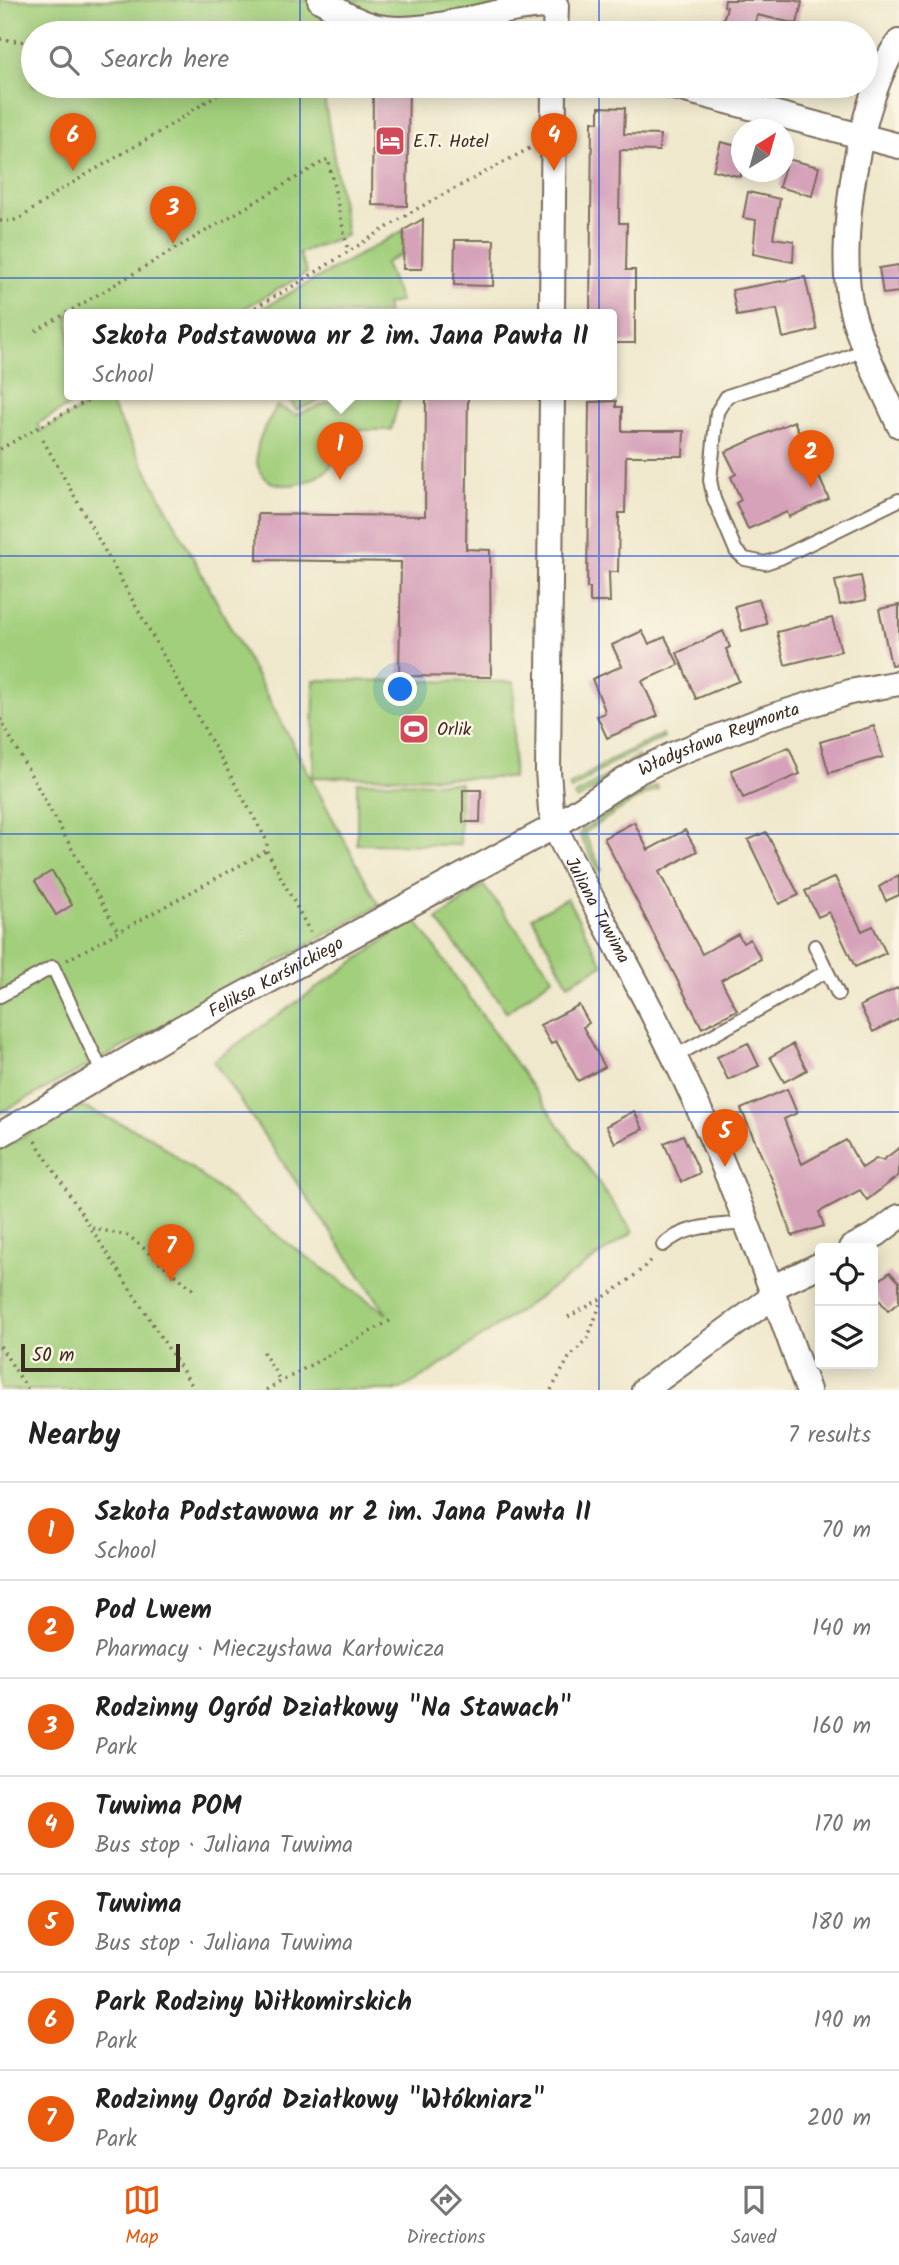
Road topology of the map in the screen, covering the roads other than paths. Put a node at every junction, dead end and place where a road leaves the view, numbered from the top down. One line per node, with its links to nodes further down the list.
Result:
1 (320, 0): 3 (street)
2 (556, 3): 4 (street); 5 (street)
3 (360, 21)
4 (452, 21)
5 (555, 21)
6 (899, 42): 7 (street)
7 (878, 86)
8 (554, 98): 13 (street)
9 (716, 98): 11 (street)
10 (874, 98): 11 (street)
11 (861, 136): 12 (street); 14 (street)
12 (899, 146)
13 (552, 309)
14 (865, 349): 16 (street); 17 (lane)
15 (551, 400): 19 (street, Juliana Tuwima)
16 (899, 425)
17 (899, 500)
18 (899, 683): 19 (street, Władysława Reymonta)
19 (555, 826): 24 (street, Juliana Tuwima); 25 (street, Feliksa Karśnickiego)
20 (815, 946): 21 (lane)
21 (827, 971): 22 (lane); 24 (lane)
22 (838, 994)
23 (0, 996): 25 (lane)
24 (674, 1057): 28 (street, Juliana Tuwima)
25 (103, 1074): 26 (street, Feliksa Karśnickiego)
26 (0, 1135)
27 (899, 1217): 29 (street)
28 (747, 1223): 30 (lane); 32 (street, Juliana Tuwima)
29 (860, 1243)
30 (663, 1245)
31 (815, 1268): 32 (street)
32 (773, 1292): 33 (street); 34 (street, Juliana Tuwima)
33 (644, 1390)
34 (808, 1390)

